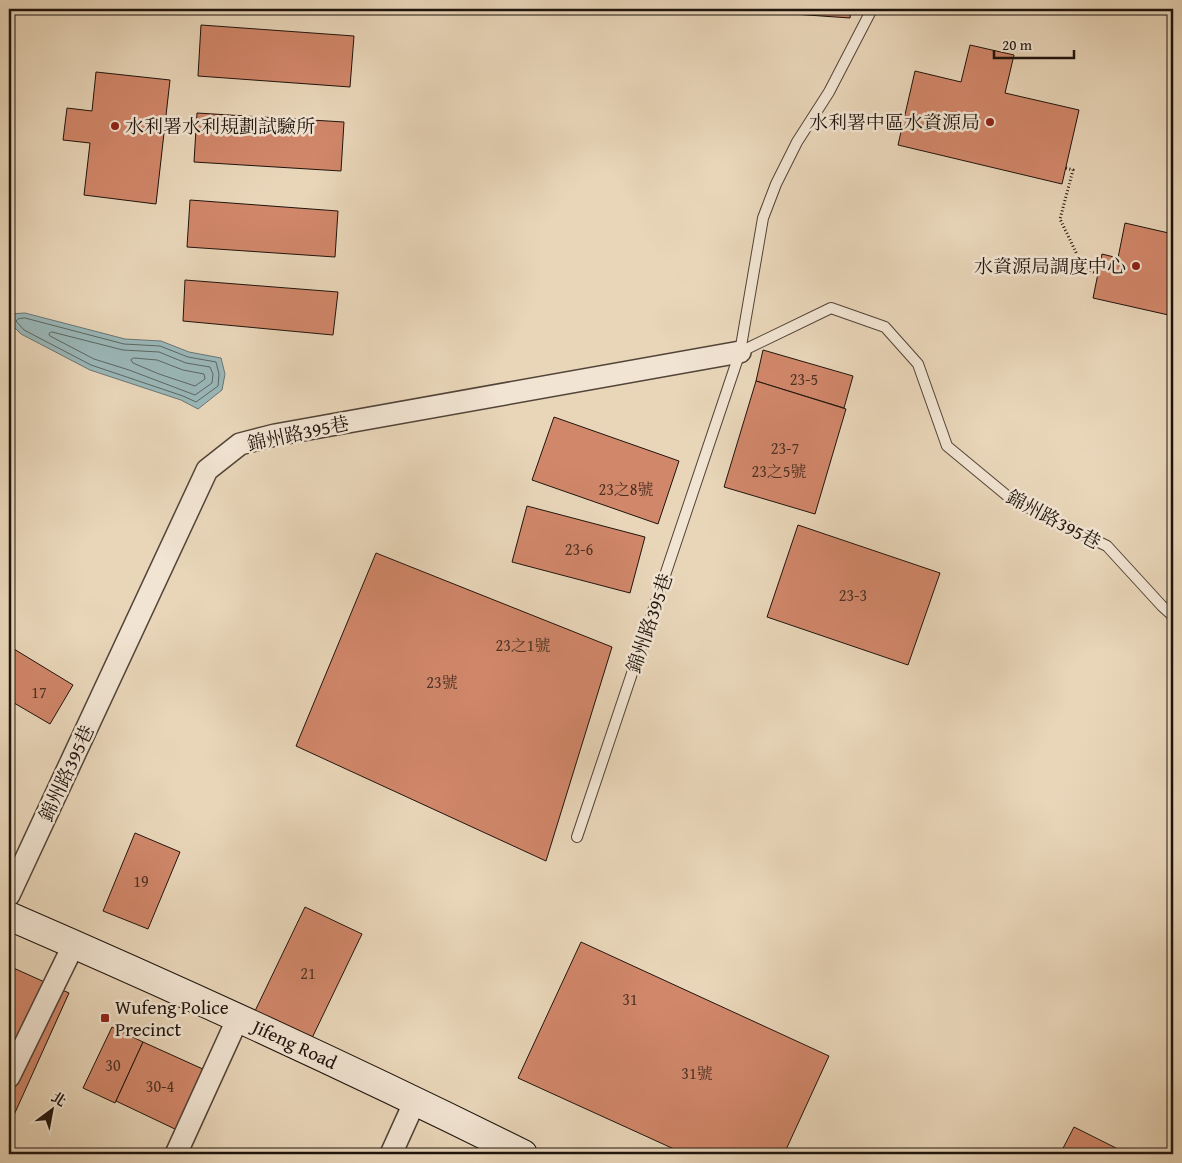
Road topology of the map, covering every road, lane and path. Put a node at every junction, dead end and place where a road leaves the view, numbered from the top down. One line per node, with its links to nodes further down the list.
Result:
1 (872, 9): 4 (lane, 錦州路395巷)
2 (1066, 168): 3 (path)
3 (1098, 274)
4 (740, 352): 5 (lane, 錦州路395巷); 6 (lane, 錦州路395巷); 7 (street, 錦州路395巷)
5 (1173, 616)
6 (577, 837)
7 (9, 895)
8 (9, 916): 9 (street, Jifeng Road)
9 (74, 944): 10 (street, Jifeng Road); 11 (street)
10 (238, 1018): 12 (street, Jifeng Road); 13 (street)
11 (9, 1077)
12 (416, 1101): 14 (street); 15 (street, Jifeng Road)
13 (176, 1154)
14 (391, 1154)
15 (523, 1154)

